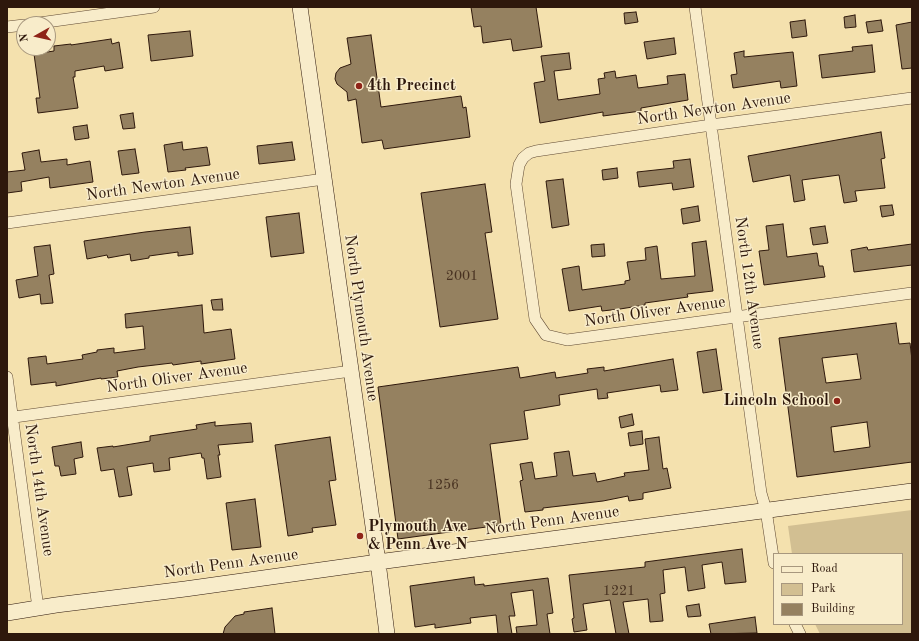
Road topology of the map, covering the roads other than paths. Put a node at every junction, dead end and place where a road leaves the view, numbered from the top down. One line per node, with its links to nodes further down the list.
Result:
1 (154, 7): 4 (street)
2 (300, 7): 7 (main road, North Plymouth Avenue)
3 (695, 7): 6 (street, North 12th Avenue)
4 (56, 21)
5 (912, 98): 6 (street, North Newton Avenue)
6 (711, 125): 10 (street, North 12th Avenue); 11 (street, North Newton Avenue)
7 (324, 179): 8 (street, North Newton Avenue); 12 (main road, North Plymouth Avenue)
8 (7, 223)
9 (912, 293): 10 (street, North Oliver Avenue)
10 (737, 316): 11 (street, North Oliver Avenue); 16 (street, North 12th Avenue)
11 (546, 335)
12 (351, 371): 14 (street, North Oliver Avenue); 18 (main road, North Plymouth Avenue)
13 (7, 377): 14 (street, North 14th Avenue)
14 (10, 418): 19 (street, North 14th Avenue)
15 (912, 491): 16 (main road, North Penn Avenue)
16 (766, 510): 17 (street, North 12th Avenue); 18 (main road, North Penn Avenue)
17 (773, 556)
18 (378, 562): 19 (main road, North Penn Avenue); 22 (main road, North Plymouth Avenue)
19 (38, 608): 20 (main road, North Penn Avenue)
20 (7, 612)
21 (796, 625): 23 (street)
22 (387, 634)
23 (800, 634)

